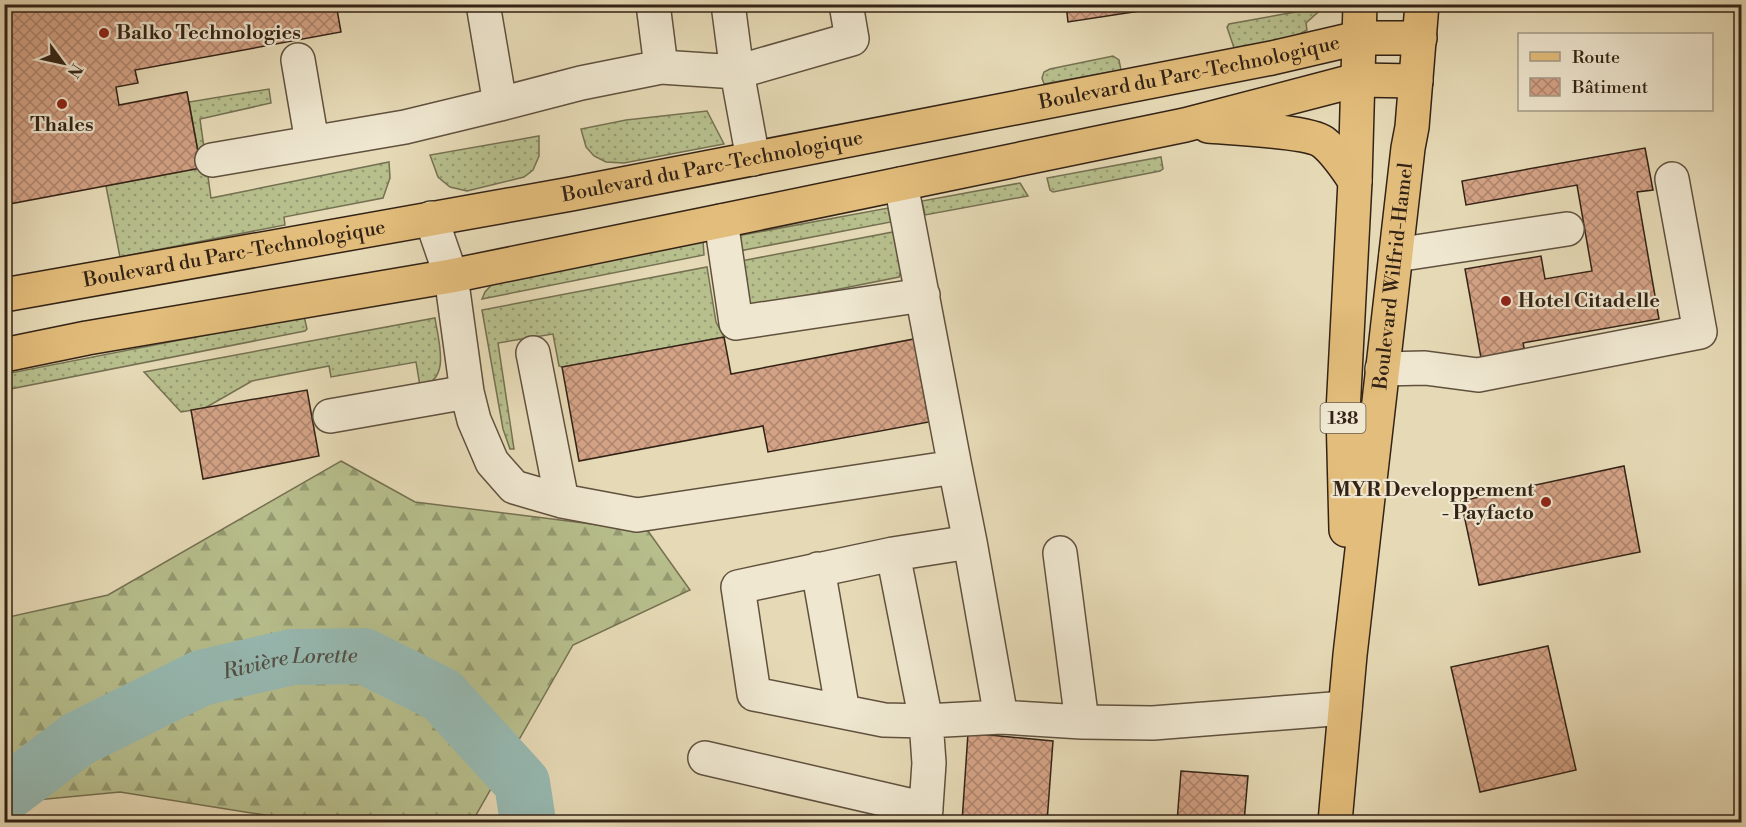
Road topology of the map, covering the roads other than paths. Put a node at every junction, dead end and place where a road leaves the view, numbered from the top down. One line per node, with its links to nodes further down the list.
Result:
1 (483, 4): 14 (lane)
2 (653, 4): 10 (lane)
3 (728, 4): 11 (lane)
4 (846, 4): 11 (lane)
5 (1360, 4): 7 (main road, Boulevard Wilfrid-Hamel / 138)
6 (1422, 4): 8 (main road, Boulevard Wilfrid-Hamel / 138)
7 (1358, 38): 8 (main road, Boulevard du Parc-Technologique); 12 (main road, Boulevard Wilfrid-Hamel / 138); 17 (main road, Boulevard du Parc-Technologique)
8 (1420, 38): 13 (main road, Boulevard Wilfrid-Hamel / 138)
9 (297, 60): 16 (lane)
10 (661, 67): 11 (lane); 14 (lane)
11 (737, 72): 17 (lane)
12 (1358, 80): 13 (main road); 15 (main road); 20 (main road, Boulevard Wilfrid-Hamel / 138)
13 (1416, 81): 25 (main road, Boulevard Wilfrid-Hamel / 138)
14 (500, 104): 16 (lane)
15 (1185, 124): 20 (main road); 21 (main road)
16 (312, 142): 18 (lane)
17 (753, 159): 22 (main road, Boulevard du Parc-Technologique)
18 (212, 160)
19 (1672, 179): 31 (lane)
20 (1355, 182): 40 (main road, Boulevard Wilfrid-Hamel / 138)
21 (902, 184): 23 (main road); 28 (lane)
22 (431, 218): 26 (lane); 27 (main road, Boulevard du Parc-Technologique)
23 (721, 221): 26 (main road); 28 (lane)
24 (1567, 229): 25 (lane)
25 (1396, 255): 31 (main road, Boulevard Wilfrid-Hamel / 138)
26 (451, 276): 30 (main road); 32 (lane)
27 (4, 295)
28 (923, 295): 34 (lane)
29 (533, 353): 35 (lane)
30 (4, 354)
31 (1382, 369): 40 (main road, Boulevard Wilfrid-Hamel / 138)
32 (467, 392): 33 (lane); 35 (lane)
33 (330, 416)
34 (955, 467): 35 (lane); 36 (lane)
35 (562, 501)
36 (970, 542): 38 (lane); 43 (lane)
37 (1060, 552): 45 (lane)
38 (893, 554): 39 (lane); 44 (lane)
39 (818, 569): 42 (lane); 42 (lane)
40 (1350, 655): 41 (main road, Boulevard Wilfrid-Hamel / 138)
41 (1345, 708): 45 (lane); 48 (main road, Boulevard Wilfrid-Hamel / 138)
42 (843, 712): 44 (lane)
43 (1001, 717): 44 (lane); 45 (lane)
44 (926, 721): 47 (lane)
45 (1082, 722)
46 (705, 758): 47 (lane)
47 (925, 816)
48 (1335, 822)

